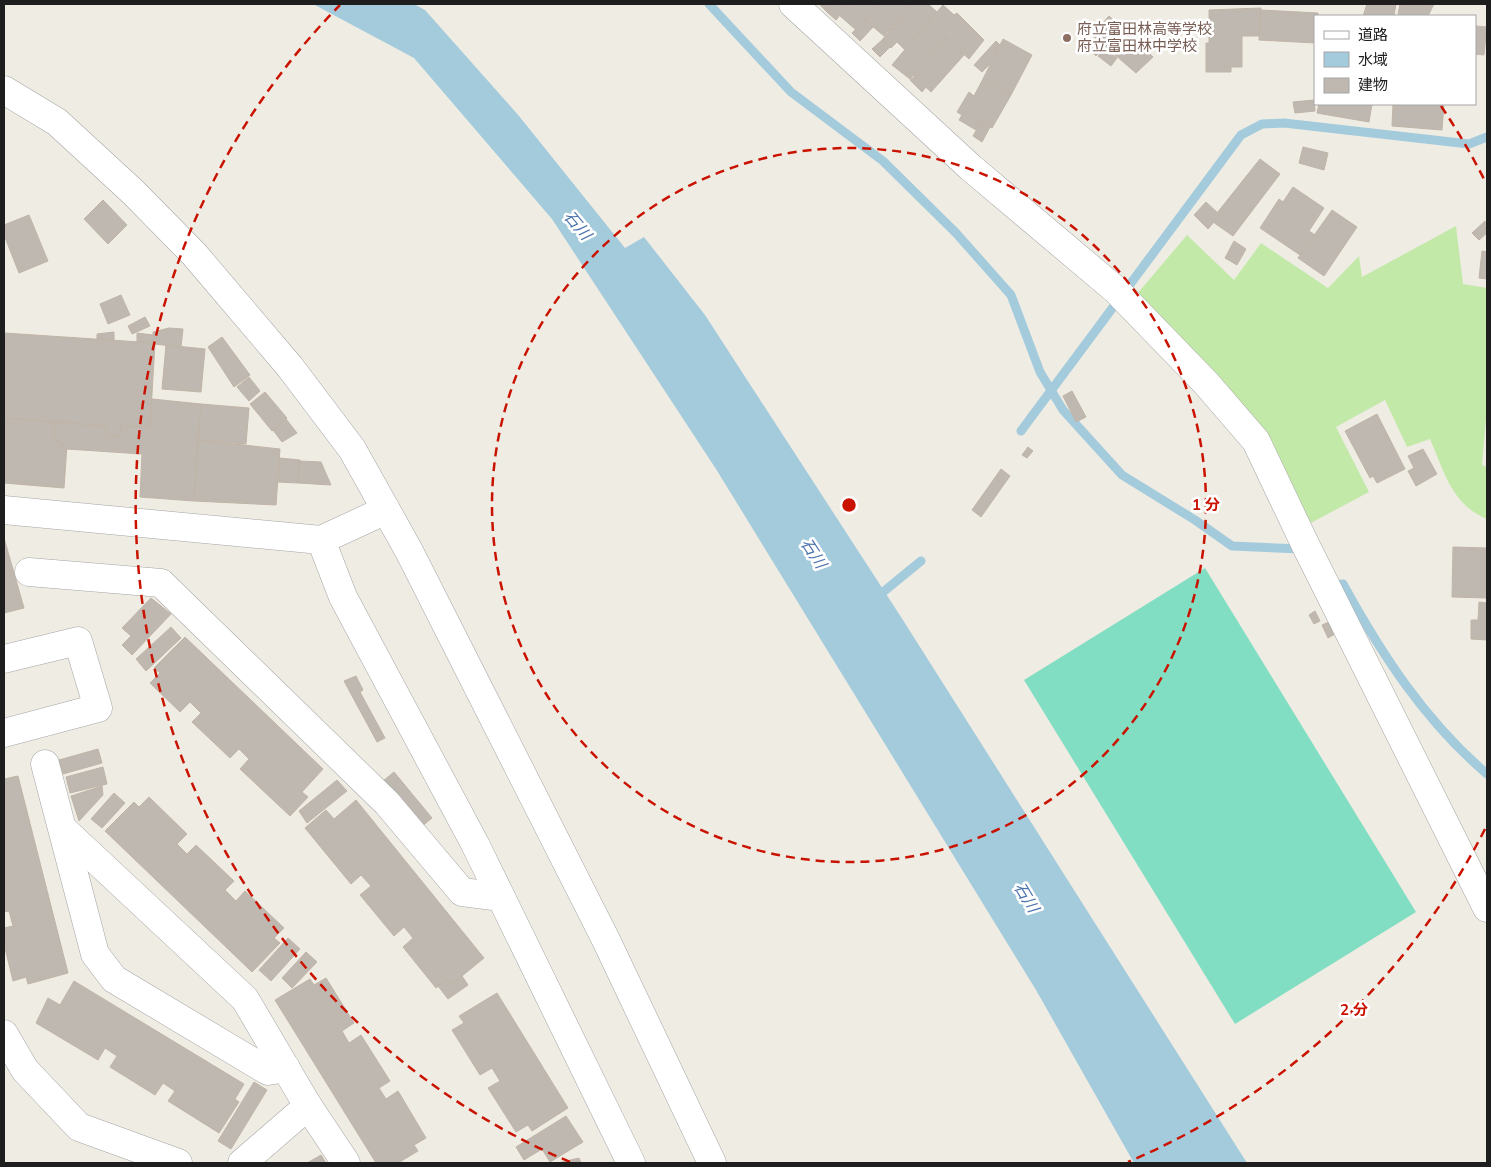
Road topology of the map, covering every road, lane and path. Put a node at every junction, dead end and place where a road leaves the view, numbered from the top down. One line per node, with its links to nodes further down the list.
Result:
1 (793, 4): 12 (street)
2 (4, 90): 4 (street)
3 (4, 510): 5 (street)
4 (386, 510): 5 (street); 20 (street)
5 (321, 540): 11 (street)
6 (29, 572): 11 (street)
7 (4, 659): 8 (street)
8 (4, 733)
9 (45, 764): 10 (street)
10 (64, 830): 14 (street); 14 (street)
11 (501, 897): 19 (street)
12 (1487, 908)
13 (4, 1034): 16 (street)
14 (286, 1068): 15 (street)
15 (308, 1106): 17 (street); 18 (street)
16 (178, 1163)
17 (242, 1163)
18 (346, 1163)
19 (630, 1163)
20 (712, 1163)

